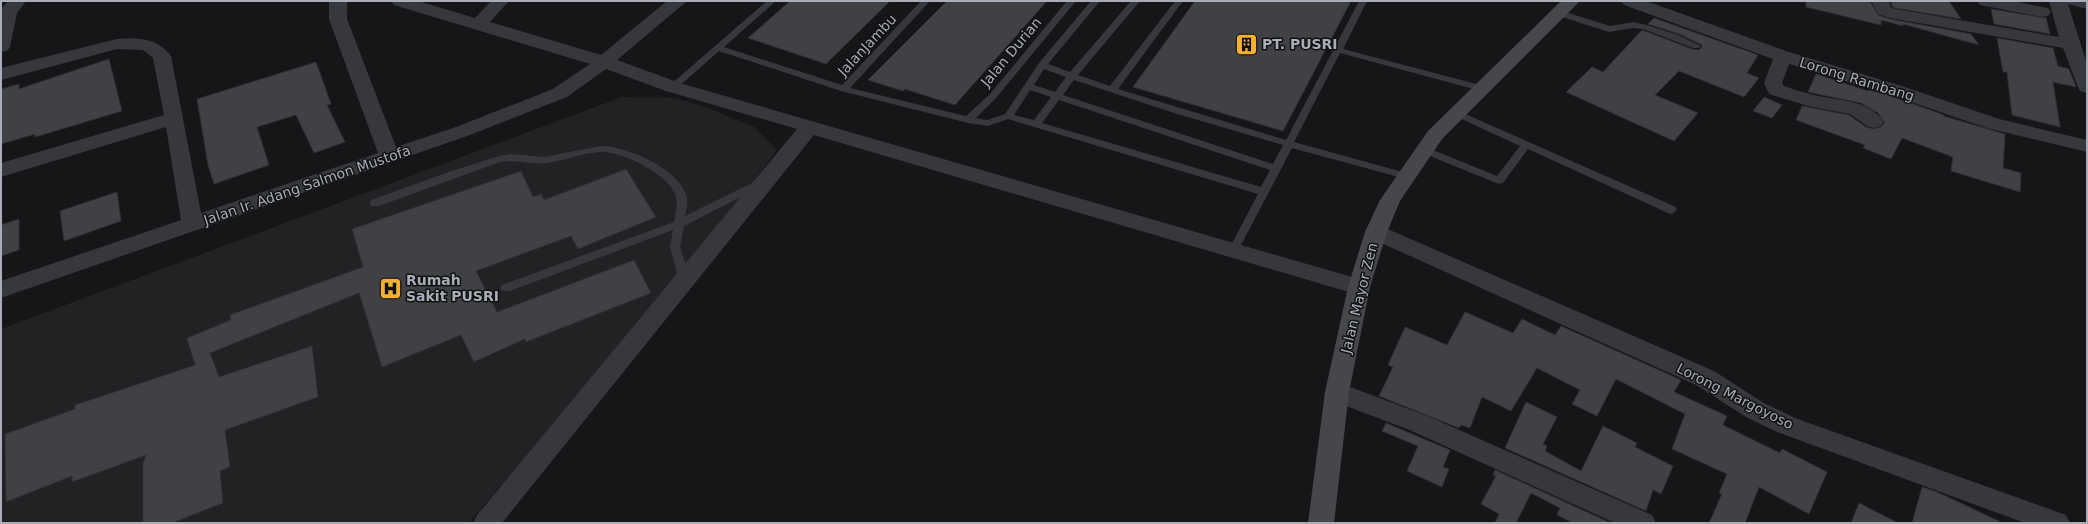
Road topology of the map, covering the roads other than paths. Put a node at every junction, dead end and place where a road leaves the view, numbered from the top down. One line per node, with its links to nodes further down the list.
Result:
1 (17, 1): 23 (street)
2 (338, 1): 50 (street)
3 (401, 1): 21 (street)
4 (500, 1): 21 (street)
5 (678, 1): 28 (street, Jalan Ir. Adang Salmon Mustofa)
6 (772, 1): 25 (lane)
7 (926, 1): 36 (lane, JalanJambu)
8 (1072, 1): 42 (lane, Jalan Durian)
9 (1096, 1): 29 (lane)
10 (1136, 1): 31 (lane)
11 (1179, 1): 37 (lane)
12 (1363, 1): 26 (lane)
13 (1630, 1): 27 (street, Lorong Rambang)
14 (1880, 1): 22 (street)
15 (1986, 1): 20 (street)
16 (2058, 1): 22 (street)
17 (2074, 1): 18 (street)
18 (2087, 4)
19 (1565, 7): 24 (lane); 35 (street, Jalan Mayor Zen)
20 (2042, 12)
21 (479, 24): 28 (street)
22 (2070, 44): 34 (street)
23 (1, 46)
24 (1696, 46)
25 (718, 48): 32 (lane); 36 (lane)
26 (1338, 50): 35 (lane); 46 (lane)
27 (1783, 56): 43 (street); 48 (street, Lorong Rambang)
28 (604, 62): 32 (street); 50 (street, Jalan Ir. Adang Salmon Mustofa)
29 (1042, 65): 31 (lane); 33 (lane)
30 (1, 74): 41 (street)
31 (1072, 76): 37 (lane); 38 (lane)
32 (673, 86): 45 (street)
33 (1028, 86): 38 (lane); 40 (lane)
34 (2087, 87)
35 (1481, 88): 39 (street, Jalan Mayor Zen)
36 (844, 89): 42 (lane)
37 (1112, 90): 46 (lane)
38 (1057, 95): 44 (lane); 51 (lane)
39 (1456, 113): 47 (lane); 49 (street, Jalan Mayor Zen)
40 (1008, 116): 42 (lane); 44 (lane)
41 (174, 118): 52 (street); 58 (street)
42 (968, 120)
43 (1874, 122)
44 (1036, 124): 55 (lane)
45 (810, 126): 54 (street); 61 (street)
46 (1289, 144): 51 (lane); 53 (lane)
47 (1526, 145): 49 (lane); 57 (lane)
48 (2087, 146)
49 (1424, 150): 53 (street, Jalan Mayor Zen)
50 (389, 156): 58 (street, Jalan Ir. Adang Salmon Mustofa)
51 (1276, 168): 55 (lane)
52 (1, 170)
53 (1406, 176): 60 (street, Jalan Mayor Zen)
54 (766, 180): 59 (lane); 62 (street)
55 (1264, 192): 61 (lane)
56 (375, 203): 59 (lane)
57 (1672, 210)
58 (192, 224): 65 (street, Jalan Ir. Adang Salmon Mustofa)
59 (679, 224): 62 (lane); 64 (lane)
60 (1376, 232): 63 (street, Jalan Mayor Zen); 70 (street, Lorong Margoyoso)
61 (1234, 249): 63 (street)
62 (685, 281): 67 (street)
63 (1359, 287): 66 (street, Jalan Mayor Zen)
64 (506, 288)
65 (1, 290)
66 (1337, 392): 68 (street, Jalan Mayor Zen); 69 (street)
67 (486, 523)
68 (1321, 523)
69 (1643, 523)
70 (2057, 523)

